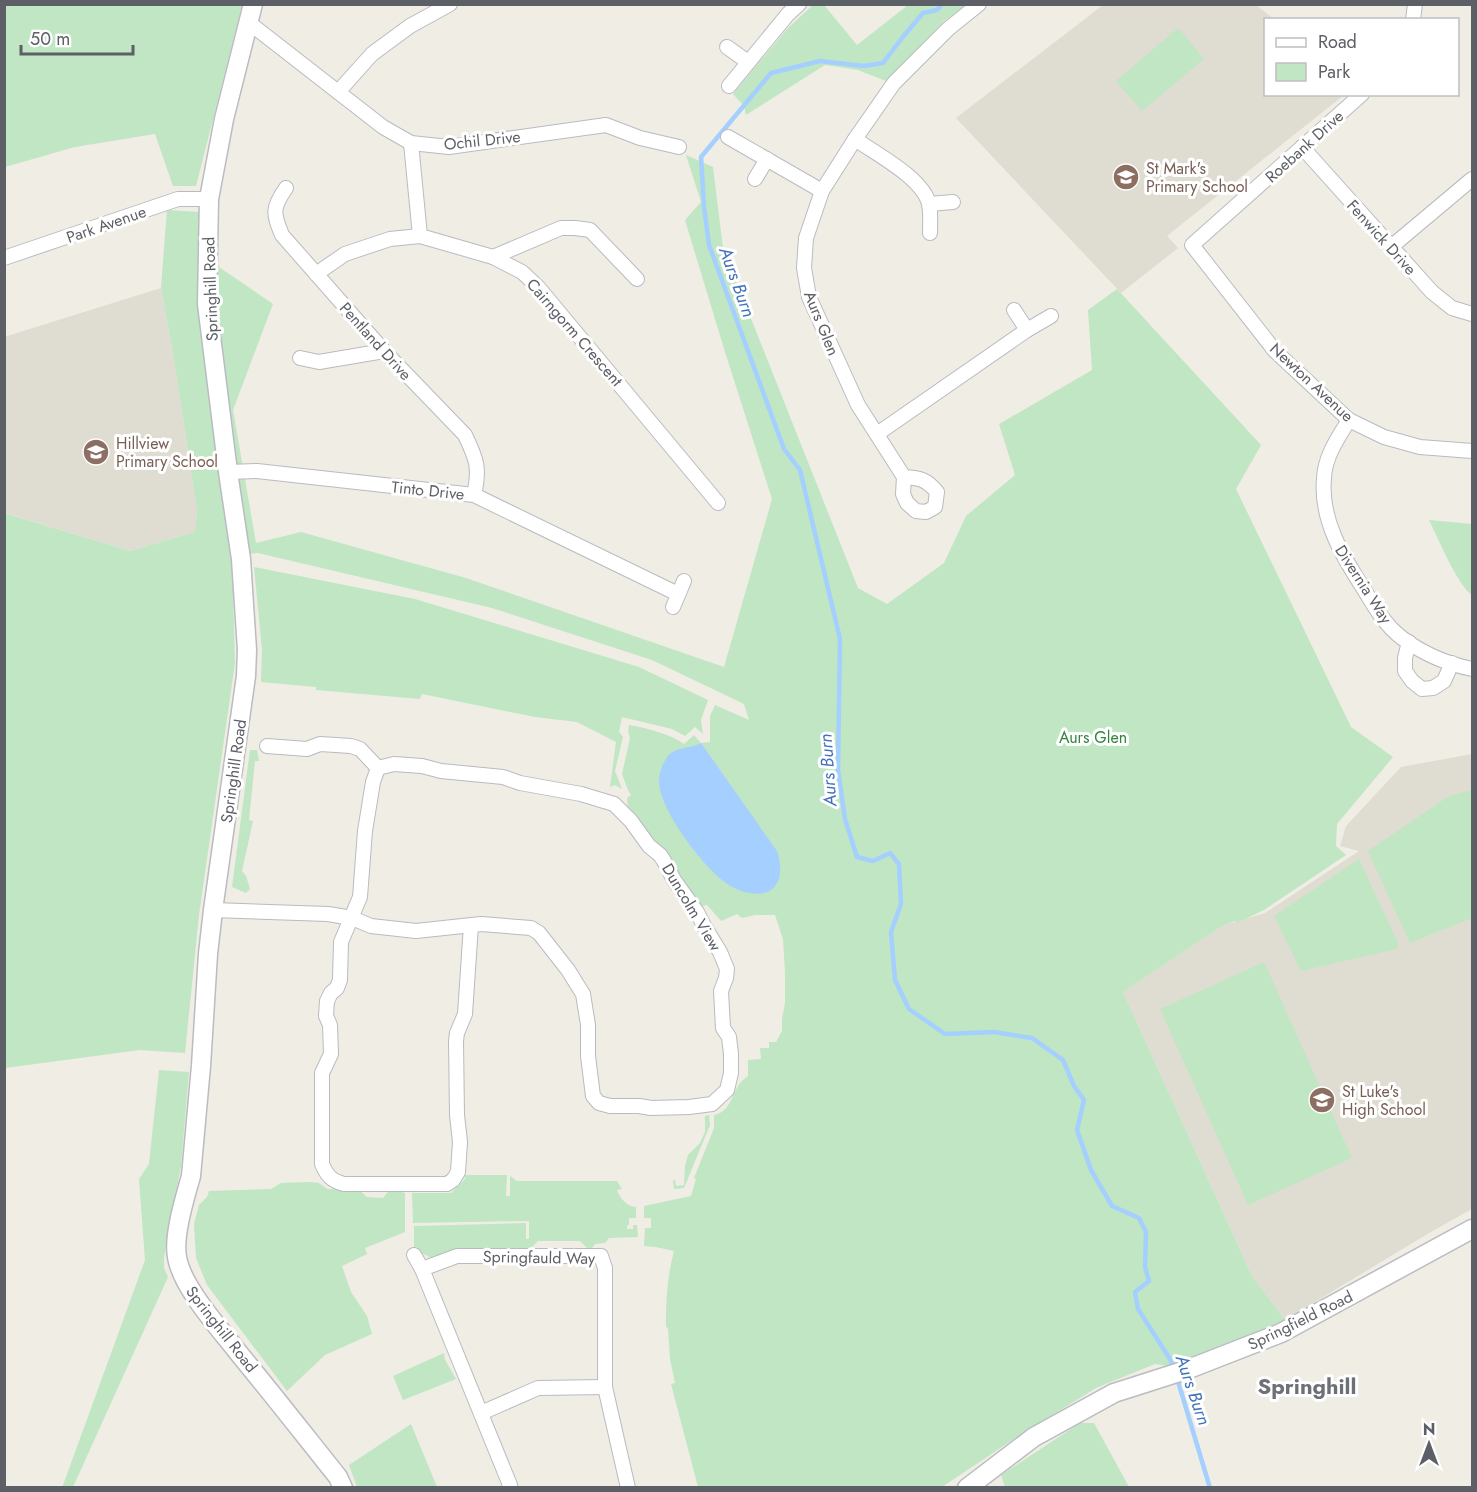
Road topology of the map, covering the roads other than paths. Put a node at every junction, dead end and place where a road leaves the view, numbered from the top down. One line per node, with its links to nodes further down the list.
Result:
1 (450, 4): 8 (street)
2 (799, 4): 6 (street)
3 (979, 4): 11 (street, Aurs Glen)
4 (251, 13): 8 (street, Ochil Drive); 20 (street, Springhill Road)
5 (728, 47): 6 (street)
6 (748, 62): 7 (street)
7 (729, 86)
8 (338, 92): 12 (street, Ochil Drive)
9 (1360, 96): 14 (street, Roebank Drive)
10 (728, 137): 15 (street)
11 (855, 139): 19 (street, Aurs Glen); 22 (street)
12 (411, 143): 13 (street, Ochil Drive); 24 (street)
13 (679, 147)
14 (1302, 147): 25 (street, Roebank Drive); 26 (street, Fenwick Drive)
15 (767, 159): 17 (street); 19 (street)
16 (1473, 178): 26 (street)
17 (755, 179)
18 (285, 188): 29 (street, Pentland Drive)
19 (822, 191): 38 (street, Aurs Glen)
20 (209, 199): 28 (street, Park Avenue); 40 (street, Springhill Road)
21 (953, 202): 22 (street)
22 (929, 204): 23 (street)
23 (930, 233)
24 (420, 236): 27 (street, Cairngorm Crescent); 29 (street, Cairngorm Crescent)
25 (1192, 245): 37 (street, Newton Avenue)
26 (1391, 247): 32 (street, Fenwick Drive)
27 (493, 257): 30 (street); 43 (street, Cairngorm Crescent)
28 (4, 258)
29 (316, 274): 35 (street, Pentland Drive)
30 (637, 279)
31 (1014, 310): 34 (street)
32 (1473, 314)
33 (1051, 316): 34 (street)
34 (1027, 330): 38 (street)
35 (384, 351): 36 (street); 42 (street, Pentland Drive)
36 (300, 358)
37 (1349, 420): 39 (street, Newton Avenue); 45 (street, Divernia Way)
38 (876, 434): 41 (street, Aurs Glen)
39 (1473, 451)
40 (228, 472): 42 (street, Tinto Drive); 50 (street, Springhill Road)
41 (904, 477)
42 (474, 495): 44 (street, Tinto Drive)
43 (718, 503)
44 (678, 594)
45 (1409, 642): 46 (street, Divernia Way); 46 (street)
46 (1452, 663): 47 (street, Divernia Way)
47 (1473, 669)
48 (267, 746): 49 (street)
49 (378, 768): 51 (street); 52 (street, Duncolm View)
50 (213, 910): 51 (street, Duncolm View); 58 (street, Springhill Road)
51 (352, 918): 52 (street, Duncolm View); 52 (street)
52 (471, 925)
53 (1473, 1230): 61 (street, Springfield Road)
54 (414, 1255): 55 (street)
55 (422, 1269): 56 (street, Springfauld Way); 57 (street)
56 (605, 1387): 57 (street); 60 (street, Springfauld Way)
57 (481, 1413): 59 (street)
58 (343, 1488)
59 (509, 1488)
60 (628, 1488)
61 (967, 1488)

